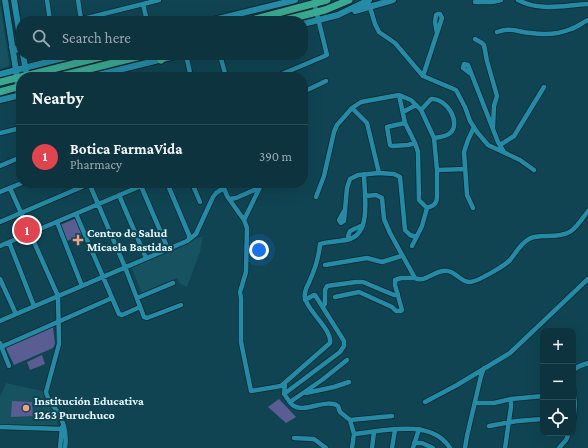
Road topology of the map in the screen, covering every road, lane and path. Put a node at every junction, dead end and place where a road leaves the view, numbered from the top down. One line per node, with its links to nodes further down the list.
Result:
1 (5, 0): 31 (street)
2 (14, 0): 20 (street)
3 (47, 0): 21 (street)
4 (78, 0): 22 (street)
5 (159, 0): 17 (street)
6 (295, 0): 16 (street)
7 (327, 0): 12 (main road)
8 (349, 0): 19 (main road)
9 (393, 0): 13 (street)
10 (501, 0): 14 (street)
11 (518, 0): 15 (street)
12 (314, 2): 19 (street); 26 (main road)
13 (369, 2): 28 (street); 55 (street)
14 (475, 2)
15 (578, 2): 18 (street)
16 (267, 3): 25 (street)
17 (143, 4): 23 (street); 24 (street)
18 (588, 4)
19 (316, 12): 27 (main road); 28 (street)
20 (17, 16)
21 (49, 16)
22 (80, 16)
23 (96, 16)
24 (146, 16)
25 (226, 16)
26 (265, 16)
27 (300, 16)
28 (318, 20): 30 (street); 52 (street)
29 (588, 20): 32 (street)
30 (308, 23)
31 (10, 32): 33 (street); 36 (street)
32 (497, 32)
33 (16, 33)
34 (437, 33): 55 (street)
35 (475, 39): 71 (street)
36 (12, 47): 37 (street); 53 (street)
37 (16, 50)
38 (24, 60): 45 (street)
39 (61, 60): 46 (street)
40 (86, 60): 47 (main road)
41 (125, 60): 48 (main road)
42 (153, 60): 49 (street)
43 (187, 60): 50 (street)
44 (221, 60): 51 (street)
45 (26, 72)
46 (29, 72)
47 (31, 72)
48 (77, 72)
49 (108, 72)
50 (190, 72)
51 (225, 72)
52 (287, 72)
53 (16, 74): 56 (main road)
54 (471, 74): 71 (street)
55 (423, 76): 70 (street)
56 (0, 79): 61 (main road)
57 (326, 81): 60 (street)
58 (544, 87): 76 (street)
59 (16, 88): 61 (main road)
60 (308, 90)
61 (0, 91)
62 (399, 95): 65 (street); 66 (street); 68 (street)
63 (16, 97): 64 (street)
64 (0, 100)
65 (416, 105): 67 (street); 68 (street)
66 (352, 108): 83 (street); 98 (street)
67 (421, 110): 74 (street); 74 (street)
68 (403, 112): 69 (street)
69 (405, 123): 75 (street); 75 (street)
70 (474, 128): 77 (street); 80 (street)
71 (493, 128): 76 (street)
72 (16, 129): 73 (street)
73 (0, 133)
74 (434, 138): 81 (street)
75 (415, 143): 102 (street)
76 (500, 145): 77 (street)
77 (504, 152): 82 (street)
78 (16, 159): 79 (street)
79 (0, 166)
80 (465, 169): 81 (street); 103 (street)
81 (437, 170): 102 (street)
82 (534, 170)
83 (379, 173): 84 (street); 113 (street)
84 (364, 174): 97 (street); 104 (street)
85 (16, 186): 86 (street)
86 (10, 188): 95 (street); 106 (street)
87 (78, 188): 106 (street)
88 (92, 188): 101 (street)
89 (136, 188): 96 (street)
90 (142, 188): 119 (street)
91 (169, 188): 114 (street)
92 (194, 188): 100 (street)
93 (224, 188): 99 (street); 114 (street)
94 (260, 188): 99 (street); 108 (street)
95 (0, 192)
96 (120, 195): 101 (street); 121 (street)
97 (365, 196): 111 (street); 120 (street)
98 (316, 197)
99 (230, 199): 108 (street)
100 (200, 202)
101 (98, 204): 107 (street); 123 (street)
102 (427, 208): 113 (street)
103 (473, 208)
104 (344, 211)
105 (588, 211): 125 (street)
106 (21, 213): 109 (street); 112 (street)
107 (76, 214): 110 (street); 124 (street)
108 (244, 220): 150 (street)
109 (0, 222)
110 (57, 222): 112 (street); 129 (street)
111 (363, 225): 115 (street); 115 (street)
112 (30, 233): 116 (street); 131 (street)
113 (416, 237): 118 (street)
114 (189, 238): 119 (street)
115 (350, 239): 135 (street)
116 (9, 242): 117 (street); 137 (street)
117 (0, 246)
118 (412, 246)
119 (168, 248): 121 (street)
120 (401, 256): 122 (street); 125 (street)
121 (146, 258): 123 (street)
122 (325, 265)
123 (125, 267): 124 (street); 134 (street)
124 (103, 277): 129 (street); 133 (street)
125 (415, 278): 130 (street)
126 (588, 278): 147 (street)
127 (0, 279): 140 (street)
128 (173, 282): 134 (street)
129 (82, 286): 131 (street)
130 (398, 294): 132 (street); 138 (street)
131 (58, 296): 137 (street); 142 (street)
132 (335, 297)
133 (112, 298): 139 (street); 142 (street)
134 (137, 298): 139 (street)
135 (305, 300): 138 (street); 150 (street)
136 (180, 305): 139 (street)
137 (34, 306): 140 (street)
138 (323, 306): 152 (street)
139 (140, 307)
140 (16, 314): 141 (street)
141 (0, 321)
142 (58, 322): 143 (street); 159 (street)
143 (1, 345): 146 (street)
144 (348, 360): 151 (street)
145 (588, 363): 148 (street)
146 (9, 366)
147 (484, 368): 156 (street); 157 (street)
148 (576, 368)
149 (349, 382): 151 (street)
150 (285, 383): 152 (street)
151 (305, 393): 155 (street)
152 (284, 394): 155 (street)
153 (540, 396): 154 (street)
154 (511, 399): 157 (street); 162 (street)
155 (290, 402): 160 (street)
156 (425, 402)
157 (475, 403): 181 (street)
158 (392, 416): 160 (street)
159 (62, 420): 165 (street); 174 (street)
160 (350, 420): 169 (street)
161 (540, 420): 162 (street)
162 (510, 422): 163 (street); 182 (street)
163 (489, 426)
164 (0, 427): 165 (street)
165 (62, 429): 173 (street)
166 (418, 429): 167 (street); 172 (street); 180 (street)
167 (395, 430): 168 (street); 178 (street)
168 (374, 432): 169 (street); 177 (street)
169 (354, 434): 176 (street)
170 (568, 436): 183 (street)
171 (294, 438): 175 (street)
172 (413, 445): 179 (street)
173 (60, 448)
174 (65, 448)
175 (326, 448)
176 (352, 448)
177 (372, 448)
178 (392, 448)
179 (433, 448)
180 (450, 448)
181 (466, 448)
182 (505, 448)
183 (559, 448)

